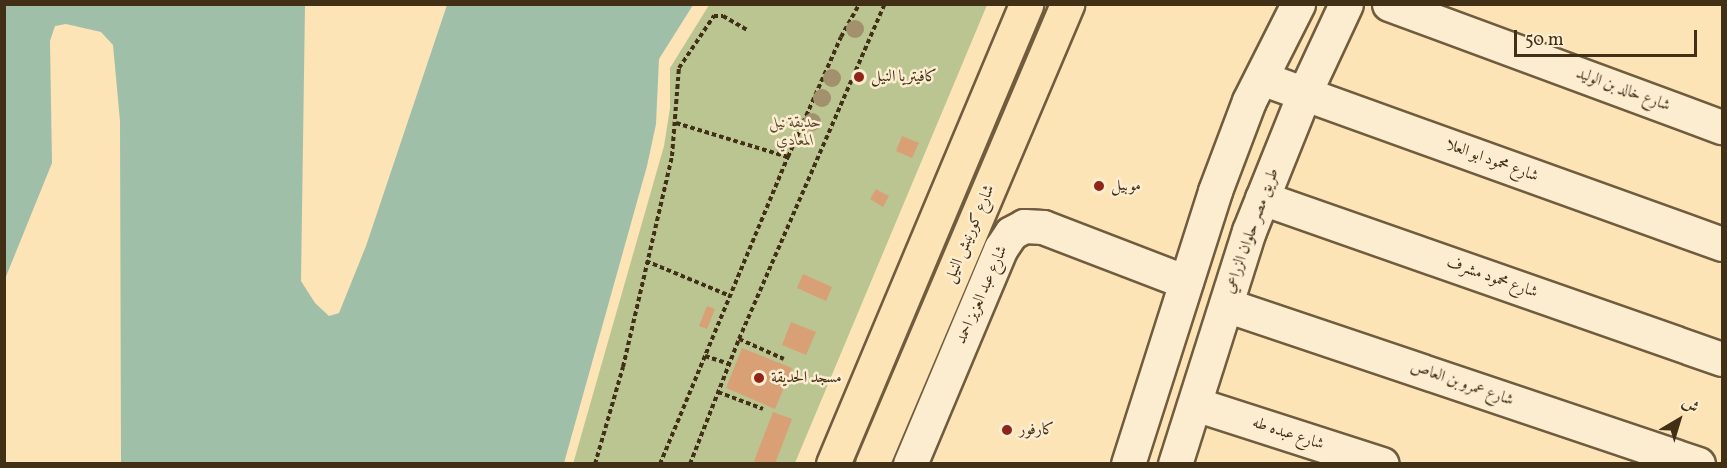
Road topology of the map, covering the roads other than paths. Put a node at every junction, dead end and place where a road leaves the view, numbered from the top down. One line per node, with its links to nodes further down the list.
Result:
1 (1026, 4): 16 (highway)
2 (1067, 4): 15 (highway, شارع كورنيش النيل)
3 (1298, 4): 6 (street)
4 (1346, 4): 7 (street, طريق مصر حلوان الزراعي)
5 (1389, 4): 8 (street, شارع خالد بن الوليد)
6 (1261, 78): 7 (street, شارع محمود ابو العلا); 11 (street)
7 (1304, 94): 9 (street, طريق مصر حلوان الزراعي); 10 (street, شارع محمود ابو العلا)
8 (1722, 127)
9 (1263, 198): 12 (street, طريق مصر حلوان الزراعي); 13 (street, شارع محمود مشرف)
10 (1722, 244)
11 (1186, 282): 17 (street, شارع عبد العزيز احمد); 18 (street)
12 (1226, 305): 14 (street, طريق مصر حلوان الزراعي); 21 (street, شارع عمرو بن العاص)
13 (1722, 359)
14 (1195, 404): 19 (street, طريق مصر حلوان الزراعي); 20 (street, شارع عبده طه)
15 (879, 461)
16 (833, 464)
17 (910, 464)
18 (1128, 464)
19 (1174, 464)
20 (1382, 464)
21 (1698, 464)

